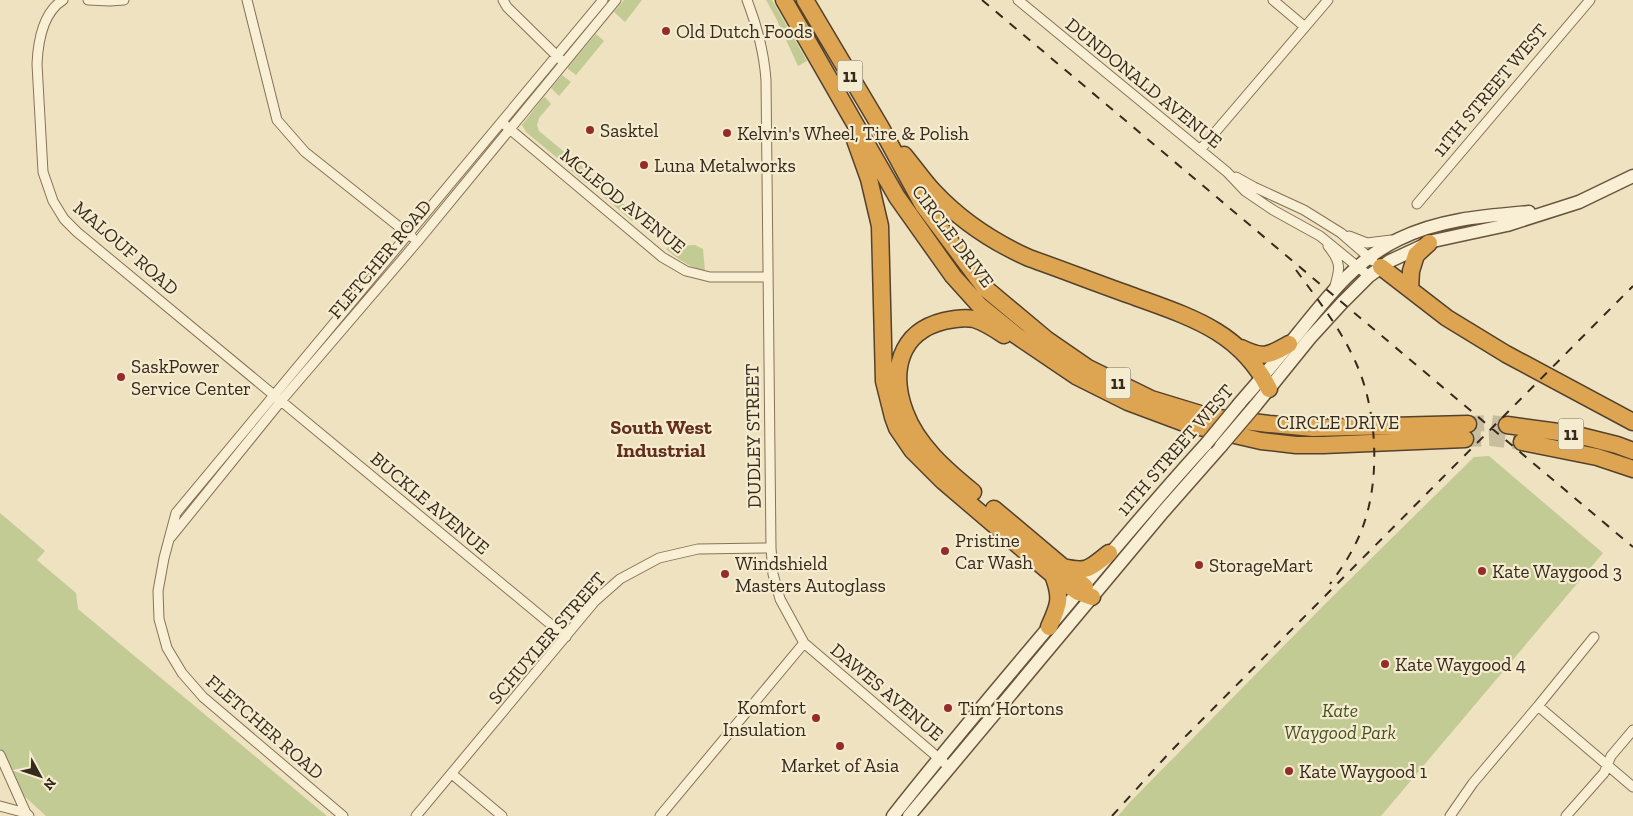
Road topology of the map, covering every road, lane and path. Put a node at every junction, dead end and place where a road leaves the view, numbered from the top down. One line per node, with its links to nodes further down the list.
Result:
1 (62, 0): 42 (street, MALOUF ROAD)
2 (88, 0): 3 (street)
3 (124, 0)
4 (247, 0): 28 (street)
5 (503, 0): 16 (street)
6 (602, 0): 16 (street, FLETCHER ROAD)
7 (616, 0): 17 (street, FLETCHER ROAD)
8 (746, 0): 35 (street, DUDLEY STREET)
9 (784, 0): 18 (highway, CIRCLE DRIVE / 11)
10 (805, 0): 20 (highway, CIRCLE DRIVE / 11)
11 (1274, 0): 15 (street)
12 (1328, 0): 15 (street)
13 (1590, 0): 25 (street, 11TH STREET WEST)
14 (1024, 2): 22 (street, DUNDONALD AVENUE)
15 (1305, 27): 22 (street)
16 (556, 57): 17 (street); 19 (street, FLETCHER ROAD)
17 (564, 63): 21 (street, FLETCHER ROAD)
18 (839, 95): 40 (highway, CIRCLE DRIVE / 11); 52 (highway)
19 (501, 123): 21 (street, MCLEOD AVENUE); 28 (street, FLETCHER ROAD)
20 (880, 126): 39 (highway); 40 (highway, CIRCLE DRIVE / 11)
21 (509, 129): 31 (street, FLETCHER ROAD); 35 (street, MCLEOD AVENUE)
22 (1200, 150): 23 (street, DUNDONALD AVENUE)
23 (1227, 172): 27 (street, DUNDONALD AVENUE); 29 (street, DUNDONALD AVENUE)
24 (1633, 176): 26 (main road, 11TH STREET WEST)
25 (1417, 204)
26 (1548, 211): 30 (main road, 11TH STREET WEST); 32 (main road, 11TH STREET WEST)
27 (1341, 233): 30 (street, DUNDONALD AVENUE); 34 (street, DUNDONALD AVENUE)
28 (408, 234): 31 (street); 42 (street, FLETCHER ROAD)
29 (1320, 236): 33 (street, DUNDONALD AVENUE); 37 (street, DUNDONALD AVENUE)
30 (1400, 238): 34 (main road, 11TH STREET WEST)
31 (418, 241): 43 (street, FLETCHER ROAD)
32 (1428, 243): 34 (main road, 11TH STREET WEST); 36 (highway)
33 (1357, 266): 34 (main road, 11TH STREET WEST); 37 (main road, 11TH STREET WEST)
34 (1373, 267): 36 (highway); 41 (main road, 11TH STREET WEST)
35 (767, 278): 50 (street, DUDLEY STREET)
36 (1410, 289): 44 (highway)
37 (1334, 290): 38 (main road, 11TH STREET WEST)
38 (1289, 344): 39 (highway); 41 (main road, 11TH STREET WEST)
39 (1238, 348): 41 (highway)
40 (1057, 363): 52 (highway)
41 (1266, 383): 51 (main road, 11TH STREET WEST, bridge); 53 (main road, 11TH STREET WEST, bridge)
42 (274, 394): 43 (street, BUCKLE AVENUE); 49 (street, FLETCHER ROAD)
43 (281, 401): 49 (street, FLETCHER ROAD); 55 (street, BUCKLE AVENUE)
44 (1633, 422)
45 (1507, 425): 47 (highway, 11)
46 (1522, 442): 48 (highway, 11)
47 (1633, 451)
48 (1633, 469)
49 (170, 539): 67 (street, FLETCHER ROAD)
50 (771, 548): 55 (street, SCHUYLER STREET); 57 (street, DUDLEY STREET)
51 (1109, 553): 52 (highway); 53 (main road, 11TH STREET WEST)
52 (1058, 570): 53 (highway); 54 (highway)
53 (1084, 591): 54 (main road, 11TH STREET WEST); 61 (main road, 11TH STREET WEST)
54 (1049, 627): 61 (main road, 11TH STREET WEST)
55 (566, 637): 63 (street, SCHUYLER STREET)
56 (1594, 637): 58 (street)
57 (804, 643): 61 (street, DAWES AVENUE); 70 (street)
58 (1538, 706): 62 (street); 73 (street)
59 (1633, 730): 62 (street)
60 (0, 755): 66 (street)
61 (944, 762): 71 (main road, 11TH STREET WEST); 72 (main road, 11TH STREET WEST)
62 (1607, 766): 64 (street); 74 (street)
63 (452, 774): 68 (street, SCHUYLER STREET); 69 (street)
64 (1633, 787)
65 (0, 806): 66 (street)
66 (28, 815)
67 (343, 816)
68 (416, 816)
69 (502, 816)
70 (660, 816)
71 (894, 816)
72 (908, 816)
73 (1450, 816)
74 (1566, 816)

